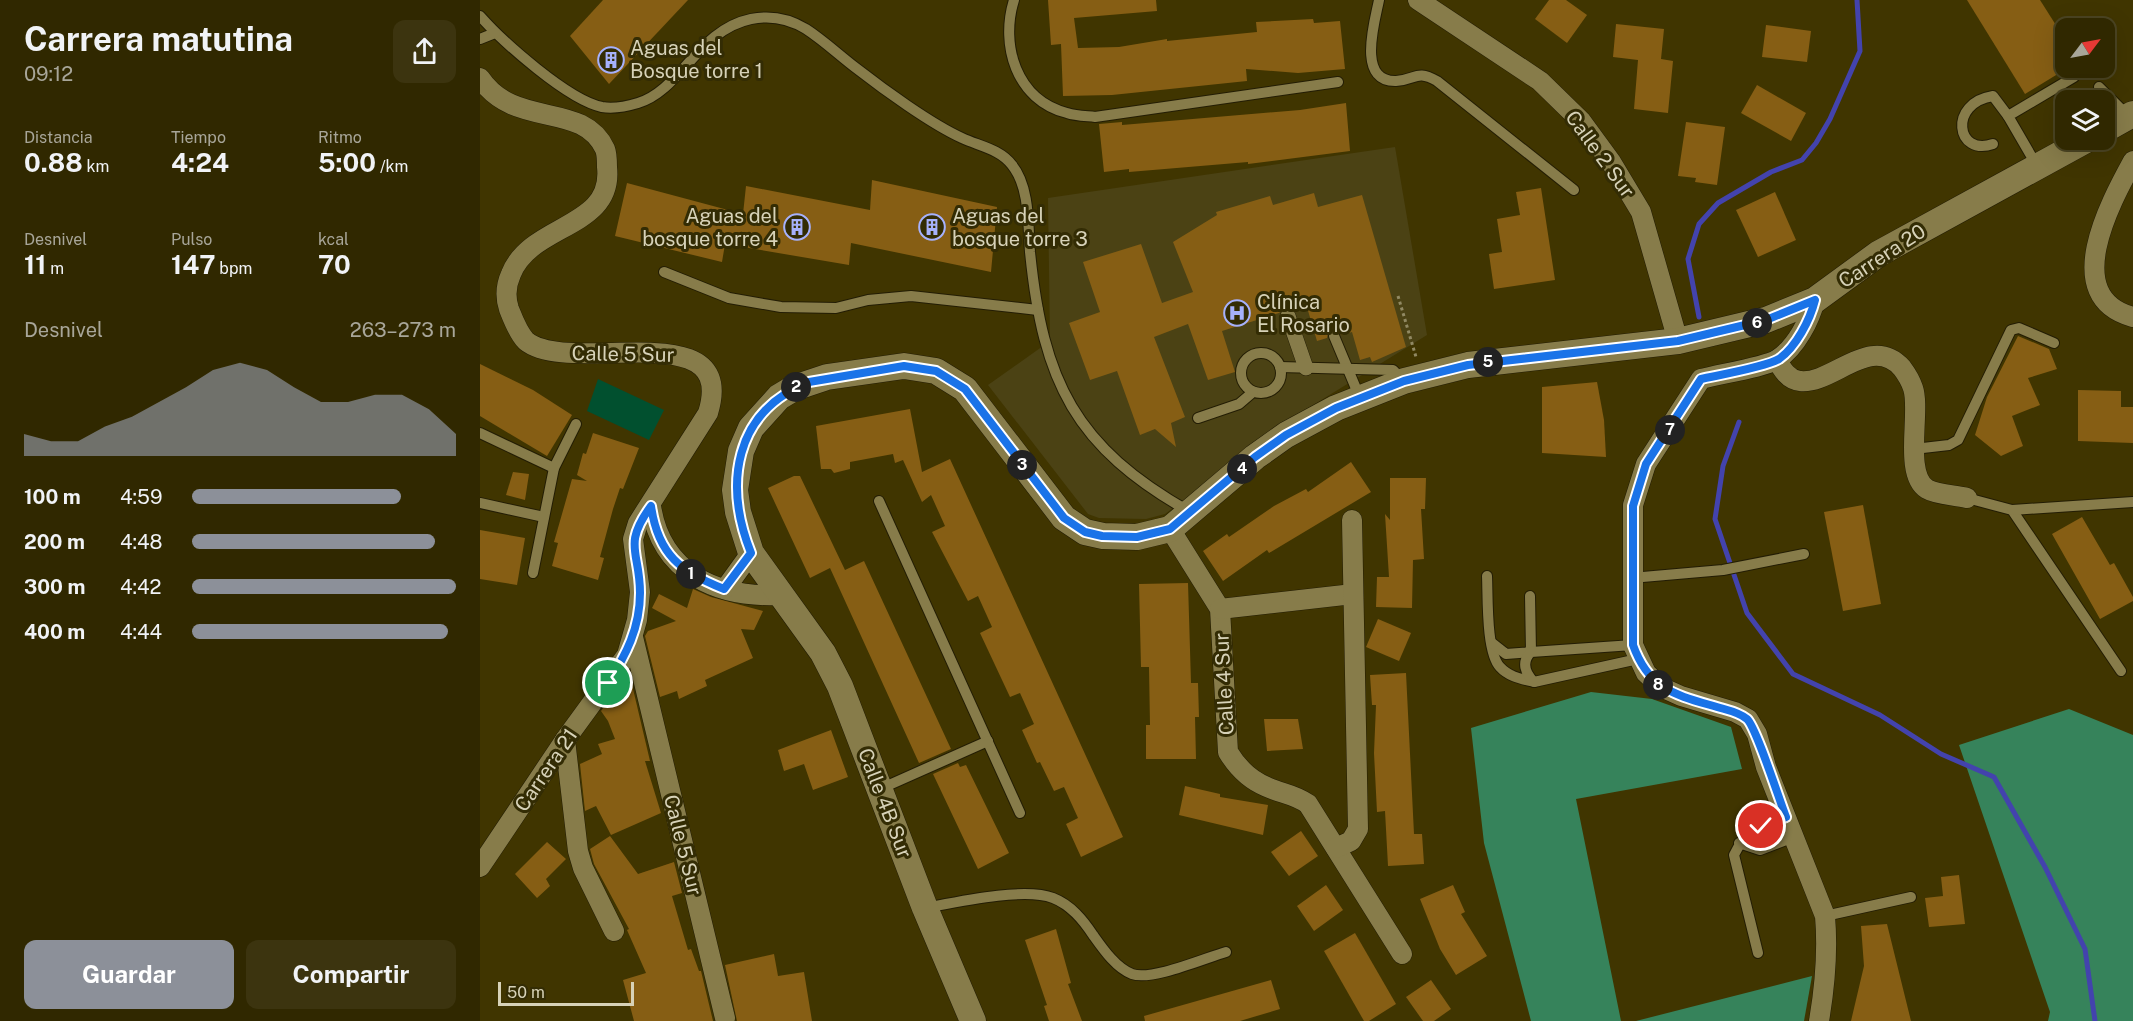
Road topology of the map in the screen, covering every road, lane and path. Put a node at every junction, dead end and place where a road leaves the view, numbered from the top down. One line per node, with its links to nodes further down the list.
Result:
1 (1014, 0): 9 (lane)
2 (1379, 0): 18 (lane)
3 (1418, 0): 26 (street, Calle 2 Sur)
4 (480, 16): 5 (lane)
5 (495, 33): 6 (lane); 22 (lane)
6 (480, 39)
7 (480, 78): 44 (street, Calle 5 Sur)
8 (2072, 78): 11 (lane)
9 (1338, 82)
10 (2099, 87): 12 (lane)
11 (2008, 116): 14 (lane); 17 (lane)
12 (2131, 116): 13 (street)
13 (2115, 124)
14 (1993, 144)
15 (2067, 150): 17 (street, Carrera 20)
16 (2133, 161): 24 (street)
17 (2037, 166): 21 (street, Carrera 20)
18 (1575, 190)
19 (664, 273): 22 (lane)
20 (1398, 296): 32 (path)
21 (1815, 300): 26 (street, Carrera 20); 28 (street)
22 (1038, 310): 46 (lane)
23 (1288, 316): 30 (street)
24 (2133, 317)
25 (1334, 336): 31 (lane)
26 (1678, 341): 32 (street, Carrera 20)
27 (2054, 343): 38 (lane)
28 (1777, 360): 38 (street); 54 (street)
29 (1280, 367): 30 (lane); 33 (lane); 33 (lane)
30 (1306, 368): 31 (lane)
31 (1346, 370): 32 (lane); 34 (lane)
32 (1413, 379): 34 (street, Carrera 20)
33 (1253, 392): 35 (lane)
34 (1360, 398): 46 (street, Carrera 20)
35 (1198, 418)
36 (576, 424): 39 (lane)
37 (480, 433): 39 (lane)
38 (1914, 449): 40 (street)
39 (554, 468): 47 (lane)
40 (1967, 498): 45 (lane)
41 (879, 501): 67 (lane)
42 (2133, 502): 45 (lane)
43 (480, 503): 47 (lane)
44 (651, 506): 55 (street); 60 (street, Carrera 21)
45 (2012, 510): 64 (lane)
46 (1191, 513): 49 (street, Carrera 20)
47 (544, 517): 52 (lane)
48 (1352, 520): 56 (street)
49 (1170, 529): 50 (street, Carrera 20); 59 (street, Calle 4 Sur)
50 (751, 553): 55 (street); 57 (street, Calle 4B Sur)
51 (1804, 554): 54 (lane)
52 (532, 573)
53 (1487, 576): 61 (lane)
54 (1631, 578): 63 (street)
55 (724, 589): 57 (street)
56 (1353, 594): 59 (street, Calle 4 Sur); 73 (street)
57 (780, 595): 68 (street, Calle 4B Sur)
58 (1530, 596): 62 (lane)
59 (1220, 609): 73 (street, Calle 4 Sur)
60 (633, 638): 66 (street, Carrera 21); 82 (street, Calle 5 Sur)
61 (1492, 643): 62 (lane); 65 (lane)
62 (1531, 652): 63 (lane); 65 (lane)
63 (1636, 652): 65 (lane); 70 (street)
64 (2121, 671)
65 (1534, 682)
66 (565, 740): 74 (street, Carrera 21); 78 (street)
67 (988, 741): 68 (lane); 69 (lane)
68 (880, 789): 76 (street, Calle 4B Sur)
69 (1020, 813)
70 (1786, 817): 71 (street); 72 (lane)
71 (1794, 837): 72 (lane); 77 (street)
72 (1739, 843): 80 (lane)
73 (1336, 848): 81 (street, Calle 4 Sur)
74 (480, 867)
75 (1911, 897): 77 (lane)
76 (926, 908): 79 (lane); 83 (street, Calle 4B Sur)
77 (1825, 916): 84 (street)
78 (614, 931)
79 (1226, 952)
80 (1758, 953)
81 (1402, 954)
82 (725, 1018)
83 (973, 1021)
84 (1819, 1021)

